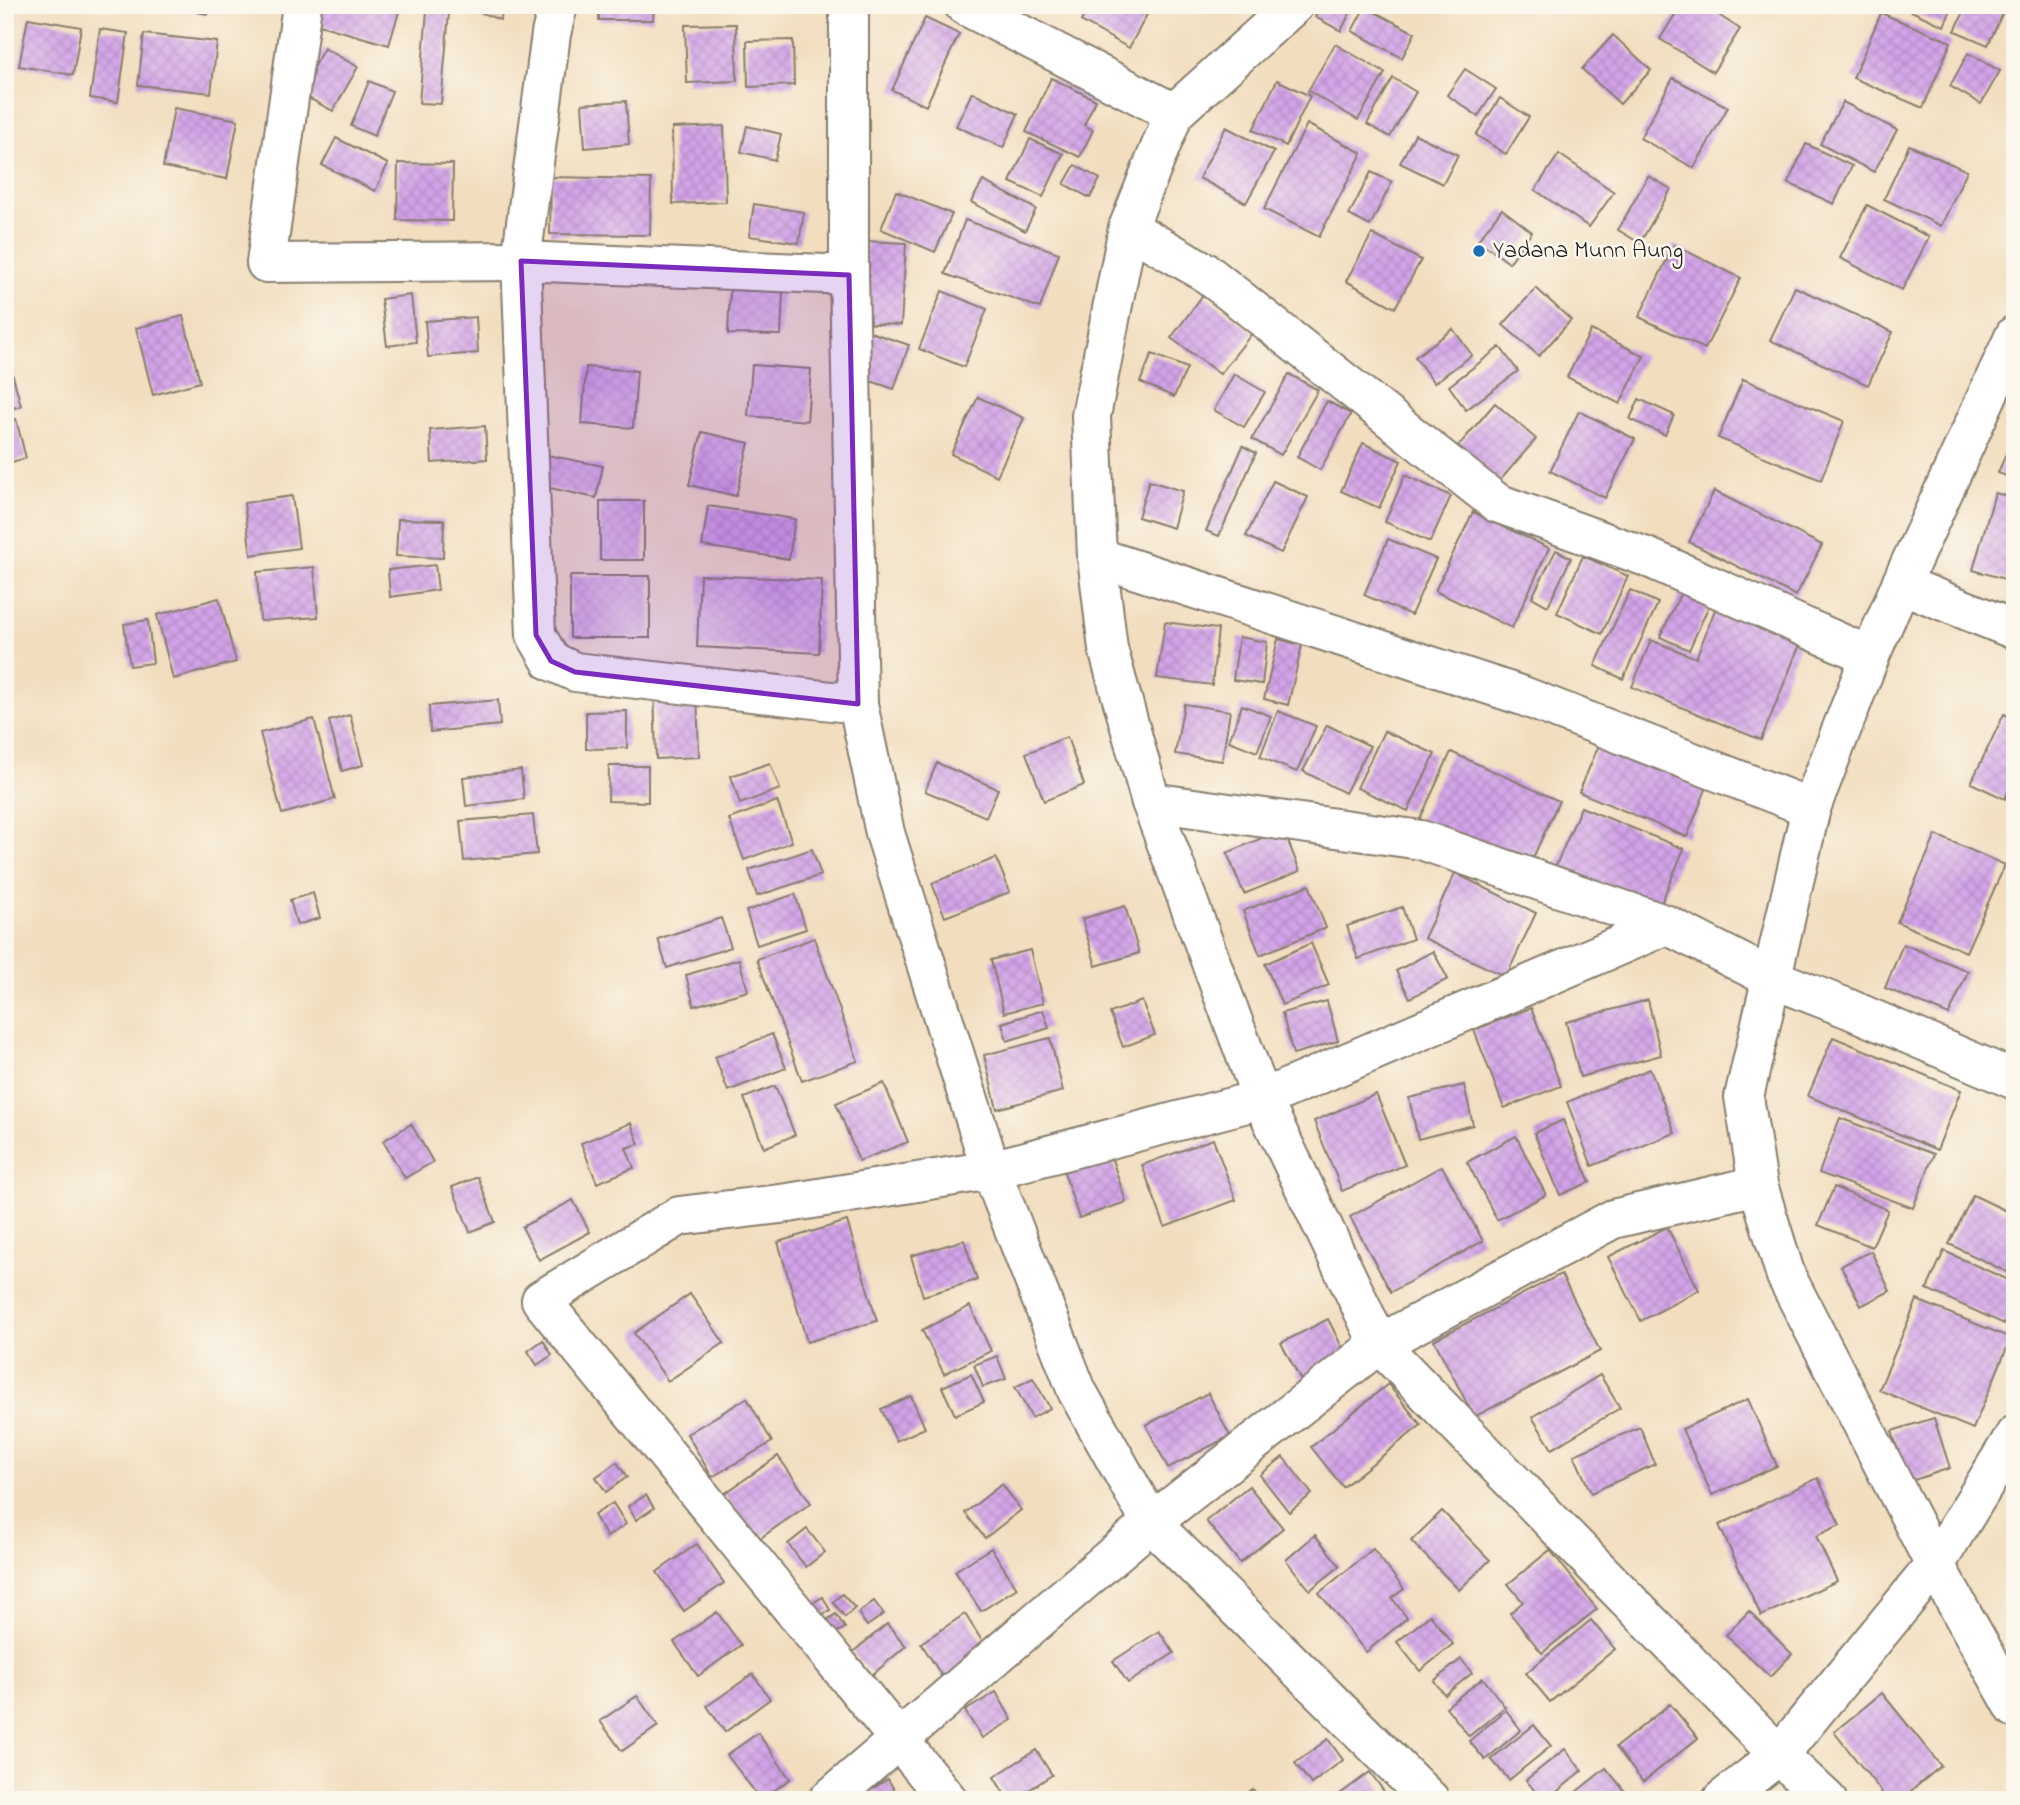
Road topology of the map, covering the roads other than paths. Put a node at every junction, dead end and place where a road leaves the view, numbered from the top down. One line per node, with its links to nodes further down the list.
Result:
1 (302, 5): 8 (street)
2 (558, 5): 8 (street)
3 (849, 5): 9 (street)
4 (964, 5): 6 (street)
5 (1294, 5): 6 (street)
6 (1174, 113): 7 (street)
7 (1128, 228): 11 (street); 14 (street)
8 (521, 261): 9 (street); 15 (street)
9 (849, 275): 15 (street)
10 (2015, 334): 12 (street)
11 (1097, 557): 16 (street); 17 (street)
12 (1900, 584): 13 (street); 14 (street)
13 (2015, 630)
14 (1870, 656): 17 (street)
15 (858, 704): 22 (street)
16 (1152, 802): 18 (street); 21 (street)
17 (1811, 808): 19 (street)
18 (1667, 925): 19 (street); 21 (street)
19 (1771, 978): 20 (street); 23 (street)
20 (2015, 1080)
21 (1262, 1099): 22 (street); 24 (street)
22 (991, 1170): 26 (street); 29 (street)
23 (1758, 1185): 24 (street); 27 (street)
24 (1379, 1344): 26 (street); 30 (street)
25 (2015, 1435): 27 (street)
26 (1152, 1523): 29 (street); 33 (street)
27 (1935, 1565): 28 (street); 30 (street)
28 (2015, 1708)
29 (899, 1739): 31 (street); 32 (street)
30 (1779, 1755): 34 (street); 35 (street)
31 (828, 1800)
32 (948, 1800)
33 (1430, 1800)
34 (1722, 1800)
35 (1827, 1800)

